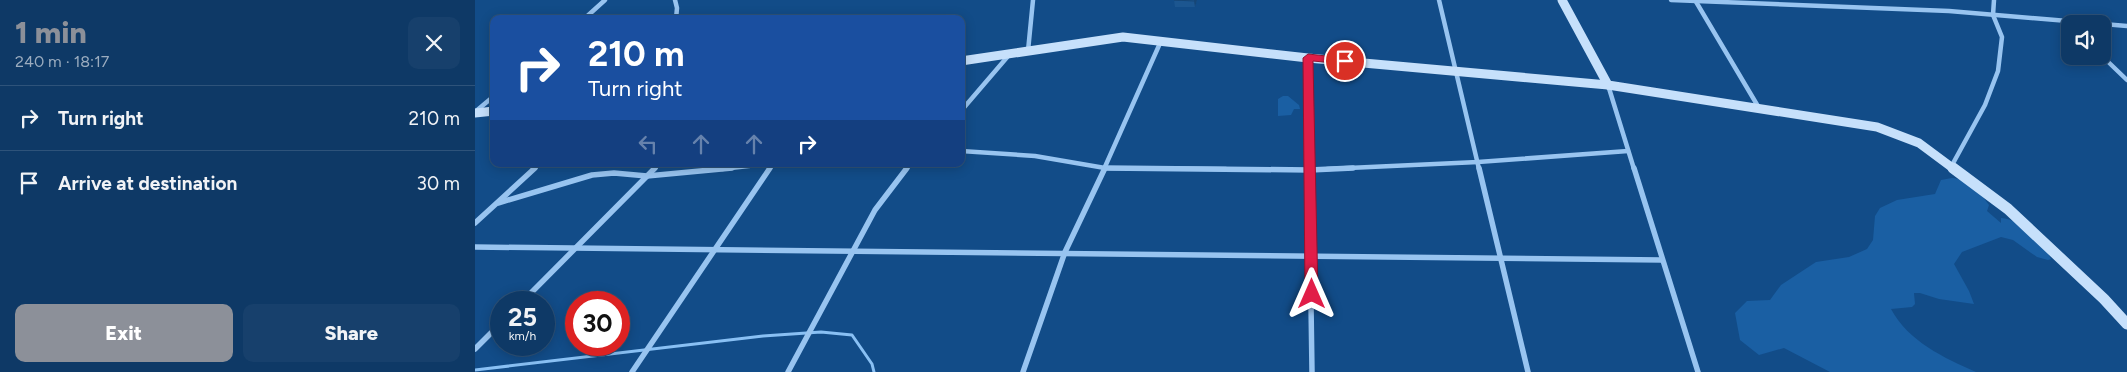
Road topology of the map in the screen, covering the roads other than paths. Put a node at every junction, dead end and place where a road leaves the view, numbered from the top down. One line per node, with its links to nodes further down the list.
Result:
1 (605, 0): 11 (street)
2 (675, 0): 12 (street)
3 (1033, 0): 18 (street)
4 (1439, 0): 23 (street)
5 (1562, 0): 25 (street)
6 (1671, 0): 7 (street)
7 (1695, 0): 10 (street); 28 (street)
8 (1825, 0): 10 (street)
9 (1994, 0): 13 (street)
10 (1829, 6): 13 (street)
11 (588, 15)
12 (676, 15)
13 (1993, 15): 14 (street); 39 (street)
14 (2061, 20)
15 (2111, 24): 16 (street)
16 (2127, 26)
17 (1161, 41): 18 (street); 20 (street); 40 (street)
18 (1028, 51): 19 (street)
19 (1009, 55): 21 (street); 27 (street)
20 (1308, 58): 23 (street); 41 (street)
21 (965, 60)
22 (2111, 65): 24 (street)
23 (1456, 71): 25 (street); 33 (street)
24 (2127, 80)
25 (1608, 84): 28 (street); 32 (street)
26 (490, 99): 30 (street)
27 (965, 106)
28 (1759, 108): 39 (street)
29 (490, 111): 30 (street)
30 (475, 112)
31 (965, 151): 40 (street)
32 (1628, 151): 33 (street); 52 (street)
33 (1478, 162): 41 (street); 51 (street)
34 (536, 167): 43 (street)
35 (656, 167): 42 (street)
36 (740, 167): 42 (street)
37 (771, 167): 47 (street)
38 (908, 167): 48 (street)
39 (1951, 167): 54 (street)
40 (1105, 168): 41 (street); 49 (street)
41 (1310, 170): 50 (street)
42 (647, 176): 43 (street); 46 (street)
43 (498, 203): 44 (street)
44 (475, 223)
45 (475, 247): 46 (street)
46 (575, 249): 47 (street); 53 (street)
47 (714, 249): 48 (street); 57 (street)
48 (852, 250): 49 (street); 58 (street)
49 (1065, 252): 50 (street); 59 (street)
50 (1311, 256): 51 (street); 60 (street)
51 (1501, 258): 52 (street); 61 (street)
52 (1662, 260): 62 (street)
53 (533, 291)
54 (2127, 324)
55 (490, 334): 56 (street)
56 (475, 349)
57 (632, 372)
58 (789, 372)
59 (1023, 372)
60 (1312, 372)
61 (1529, 372)
62 (1698, 372)

